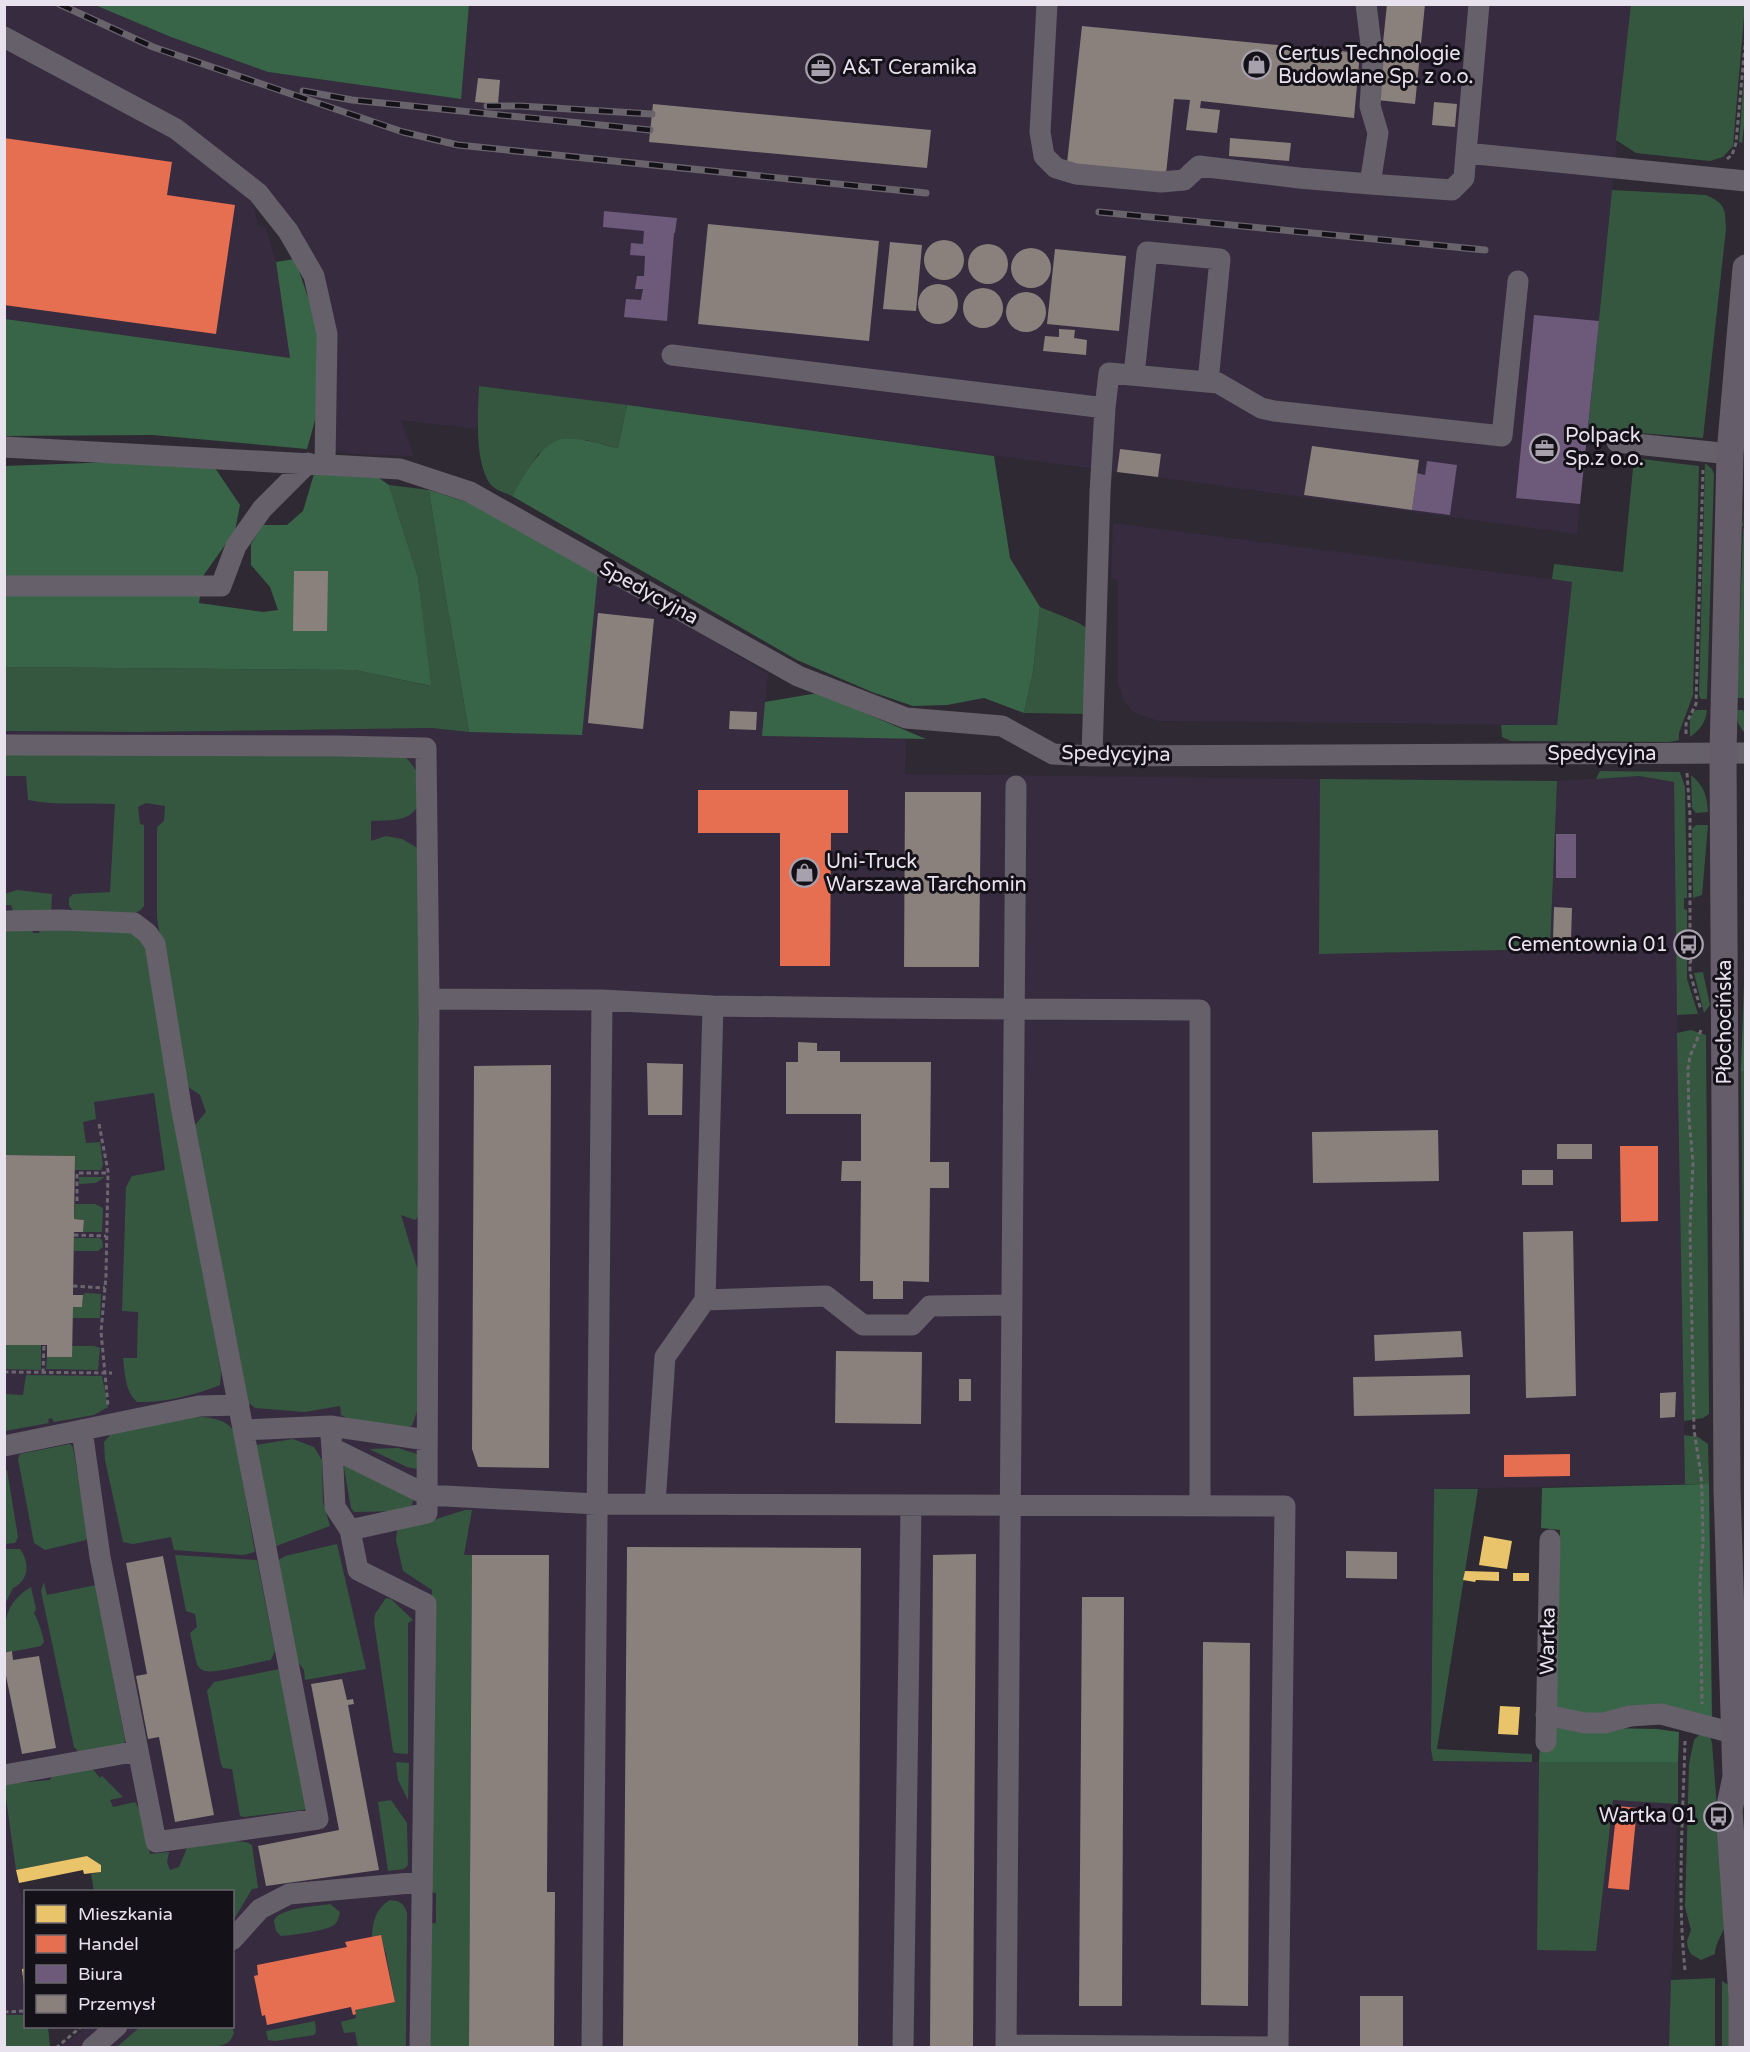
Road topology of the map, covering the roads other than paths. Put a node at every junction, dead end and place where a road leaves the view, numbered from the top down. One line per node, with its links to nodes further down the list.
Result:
1 (1047, 4): 7 (street)
2 (1366, 4): 7 (street)
3 (1479, 4): 5 (street)
4 (4, 37): 17 (street)
5 (1466, 153): 6 (street); 7 (street)
6 (1746, 180)
7 (1370, 184)
8 (1746, 268): 16 (main road, Płochocińska)
9 (1518, 281): 12 (street)
10 (672, 355): 13 (street)
11 (1134, 375): 12 (street); 12 (street); 13 (street)
12 (1208, 382)
13 (1105, 408): 21 (street)
14 (1617, 442): 16 (street)
15 (4, 447): 17 (street, Spedycyjna)
16 (1730, 454): 20 (main road, Płochocińska)
17 (316, 463): 18 (street); 21 (street, Spedycyjna)
18 (4, 586)
19 (4, 745): 24 (street)
20 (1734, 753): 21 (street, Spedycyjna); 46 (main road, Płochocińska)
21 (1092, 756)
22 (1016, 786): 27 (street)
23 (4, 921): 30 (street)
24 (429, 999): 25 (street); 34 (street)
25 (602, 1000): 26 (street); 38 (street)
26 (713, 1006): 27 (street); 28 (street)
27 (1014, 1010): 29 (street); 42 (street)
28 (705, 1300): 29 (street); 39 (street)
29 (1012, 1305): 41 (street)
30 (239, 1405): 32 (street); 33 (street)
31 (330, 1426): 33 (street); 34 (street); 36 (street)
32 (82, 1430): 35 (street); 48 (street)
33 (244, 1430): 48 (street)
34 (428, 1440): 37 (street)
35 (4, 1446)
36 (332, 1448): 37 (street); 43 (street)
37 (427, 1495): 38 (street); 43 (street)
38 (596, 1504): 39 (street); 58 (street)
39 (655, 1504): 40 (street)
40 (911, 1504): 41 (street); 59 (street)
41 (1010, 1505): 42 (street); 54 (street)
42 (1200, 1505): 55 (street)
43 (350, 1530): 51 (street)
44 (1550, 1540): 45 (street, Wartka)
45 (1546, 1715): 46 (street); 47 (street, Wartka)
46 (1733, 1733): 50 (main road, Płochocińska)
47 (1546, 1742)
48 (138, 1751): 49 (street)
49 (4, 1775)
50 (1742, 1785): 60 (main road, Płochocińska)
51 (422, 1881): 52 (street); 57 (street)
52 (234, 1938)
53 (115, 2028): 56 (street)
54 (1006, 2046): 55 (street)
55 (1278, 2047)
56 (92, 2048)
57 (420, 2048)
58 (592, 2048)
59 (903, 2048)
60 (1742, 2048)

